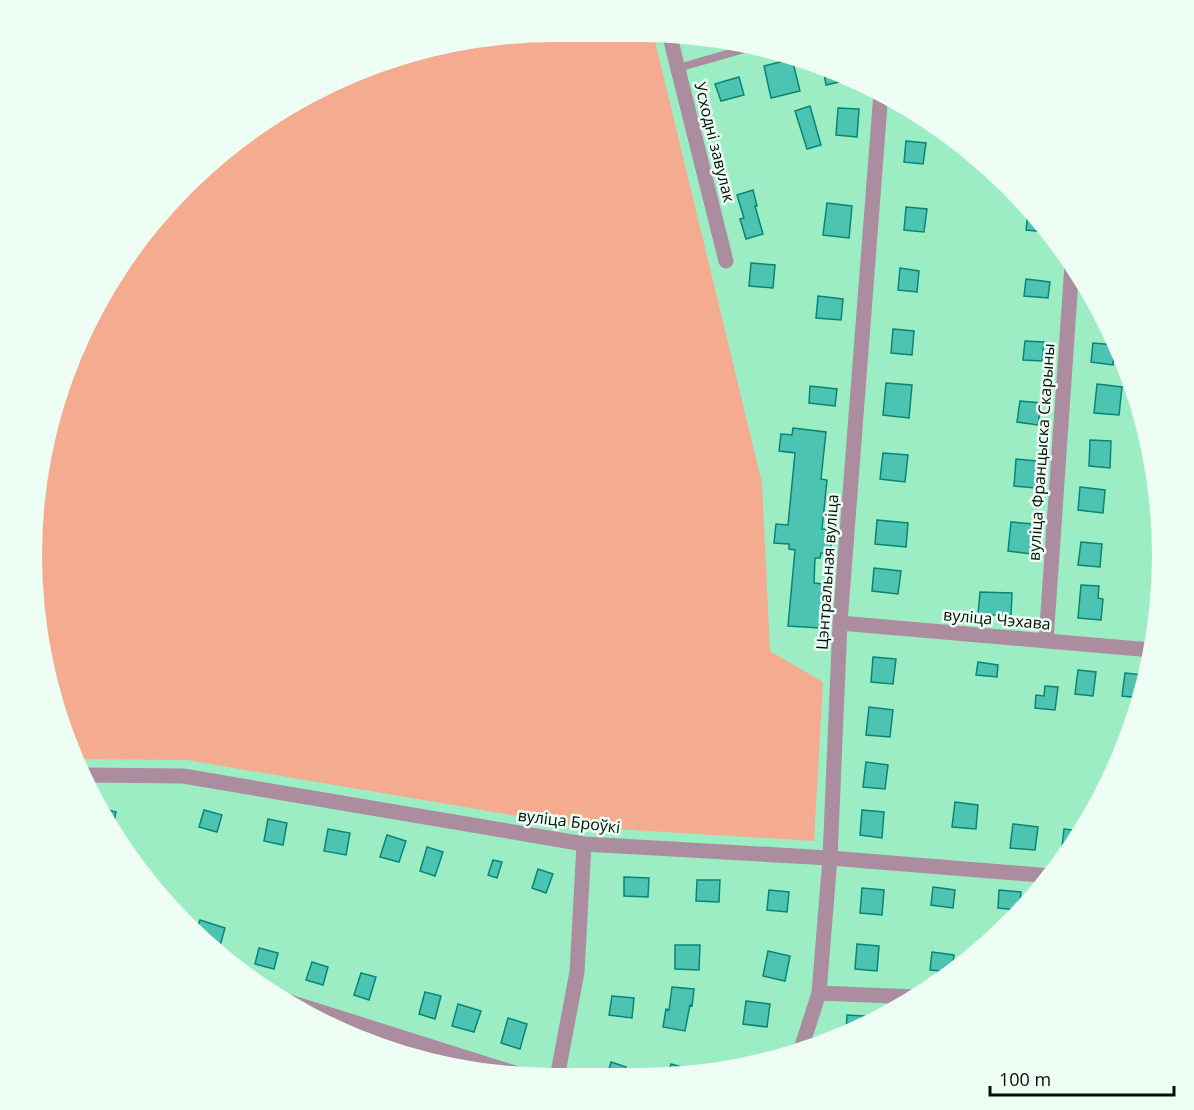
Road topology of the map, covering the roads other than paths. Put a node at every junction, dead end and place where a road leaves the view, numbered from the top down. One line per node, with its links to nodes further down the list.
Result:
1 (672, 43): 3 (street, Усходні завулак)
2 (736, 51): 3 (lane)
3 (678, 68): 5 (street, Усходні завулак)
4 (880, 103): 7 (street, Цэнтральная вуліца)
5 (726, 261)
6 (1071, 279): 8 (street, вуліца Францыска Скарыны)
7 (840, 623): 8 (street, вуліца Чэхава); 12 (street, Цэнтральная вуліца)
8 (1046, 641): 9 (street, вуліца Чэхава)
9 (1143, 649)
10 (92, 775): 11 (street, вуліца Броўкі)
11 (584, 844): 12 (street, вуліца Броўкі); 19 (street)
12 (830, 858): 13 (street, вуліца Броўкі); 14 (street, Цэнтральная вуліца)
13 (1040, 875)
14 (819, 993): 15 (street); 17 (street, Цэнтральная вуліца)
15 (900, 996)
16 (324, 1013): 18 (street)
17 (804, 1041)
18 (483, 1063)
19 (559, 1068)

